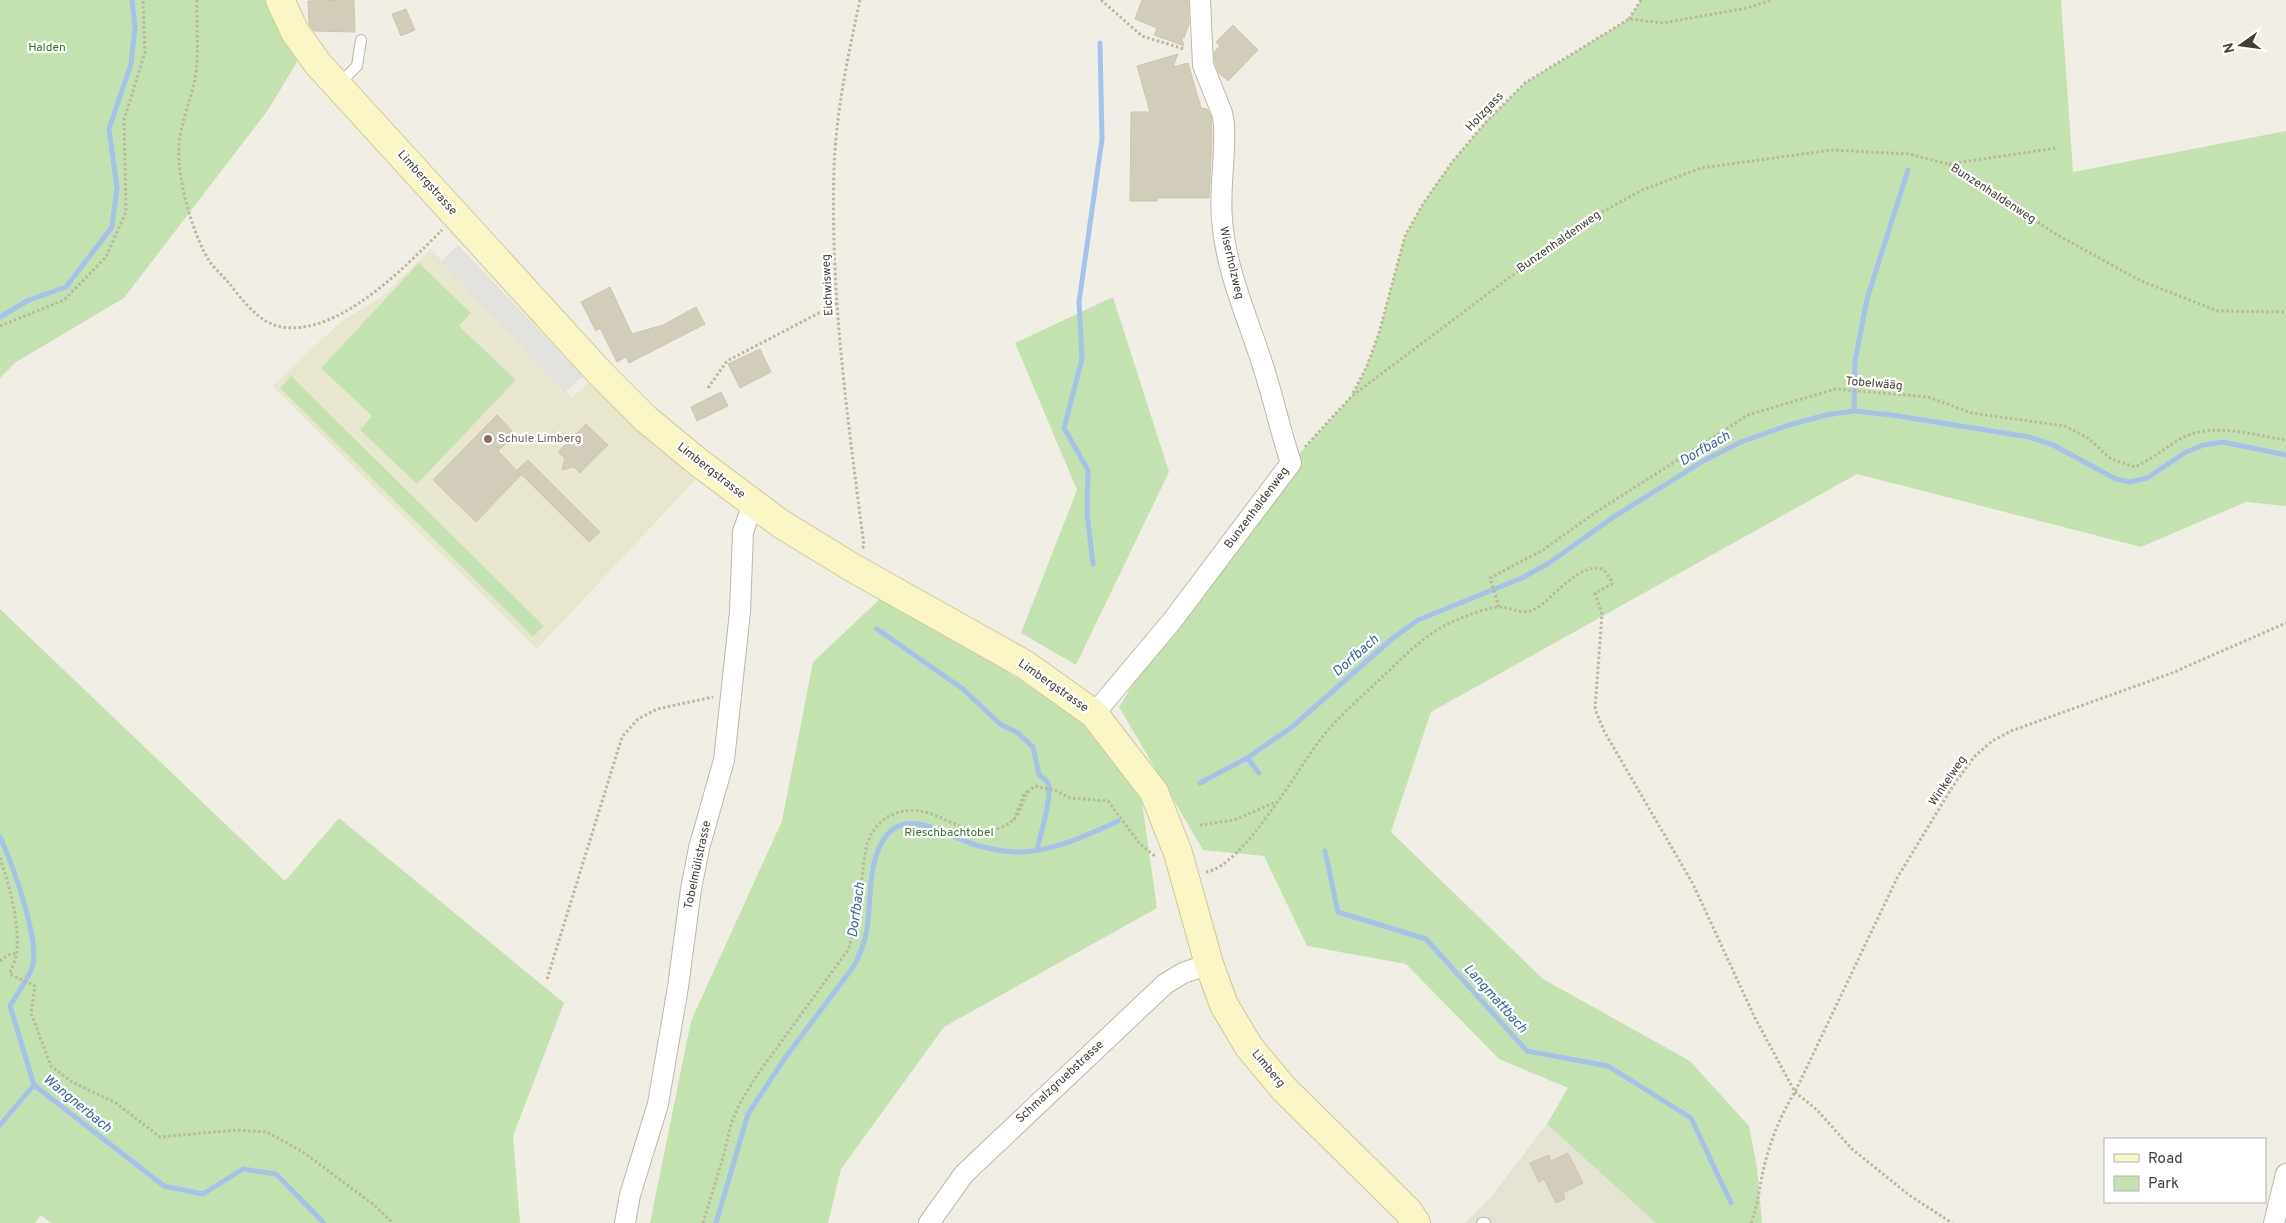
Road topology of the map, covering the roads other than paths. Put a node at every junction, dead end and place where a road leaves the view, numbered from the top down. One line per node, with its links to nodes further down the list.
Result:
1 (280, 0): 4 (street, Limbergstrasse)
2 (1200, 0): 5 (street, Wiserholzweg)
3 (361, 40): 4 (lane)
4 (338, 84): 6 (street, Limbergstrasse)
5 (1291, 463): 7 (street, Bunzenhaldenweg)
6 (755, 506): 7 (street, Limbergstrasse); 11 (street, Tobelmülistrasse)
7 (1094, 714): 8 (street, Limbergstrasse)
8 (1185, 874): 9 (street, Limberg)
9 (1209, 964): 12 (street, Schmalzgruebstrasse); 13 (street, Limberg)
10 (2286, 1174): 14 (street)
11 (625, 1223)
12 (929, 1223)
13 (1416, 1223)
14 (2274, 1223)

